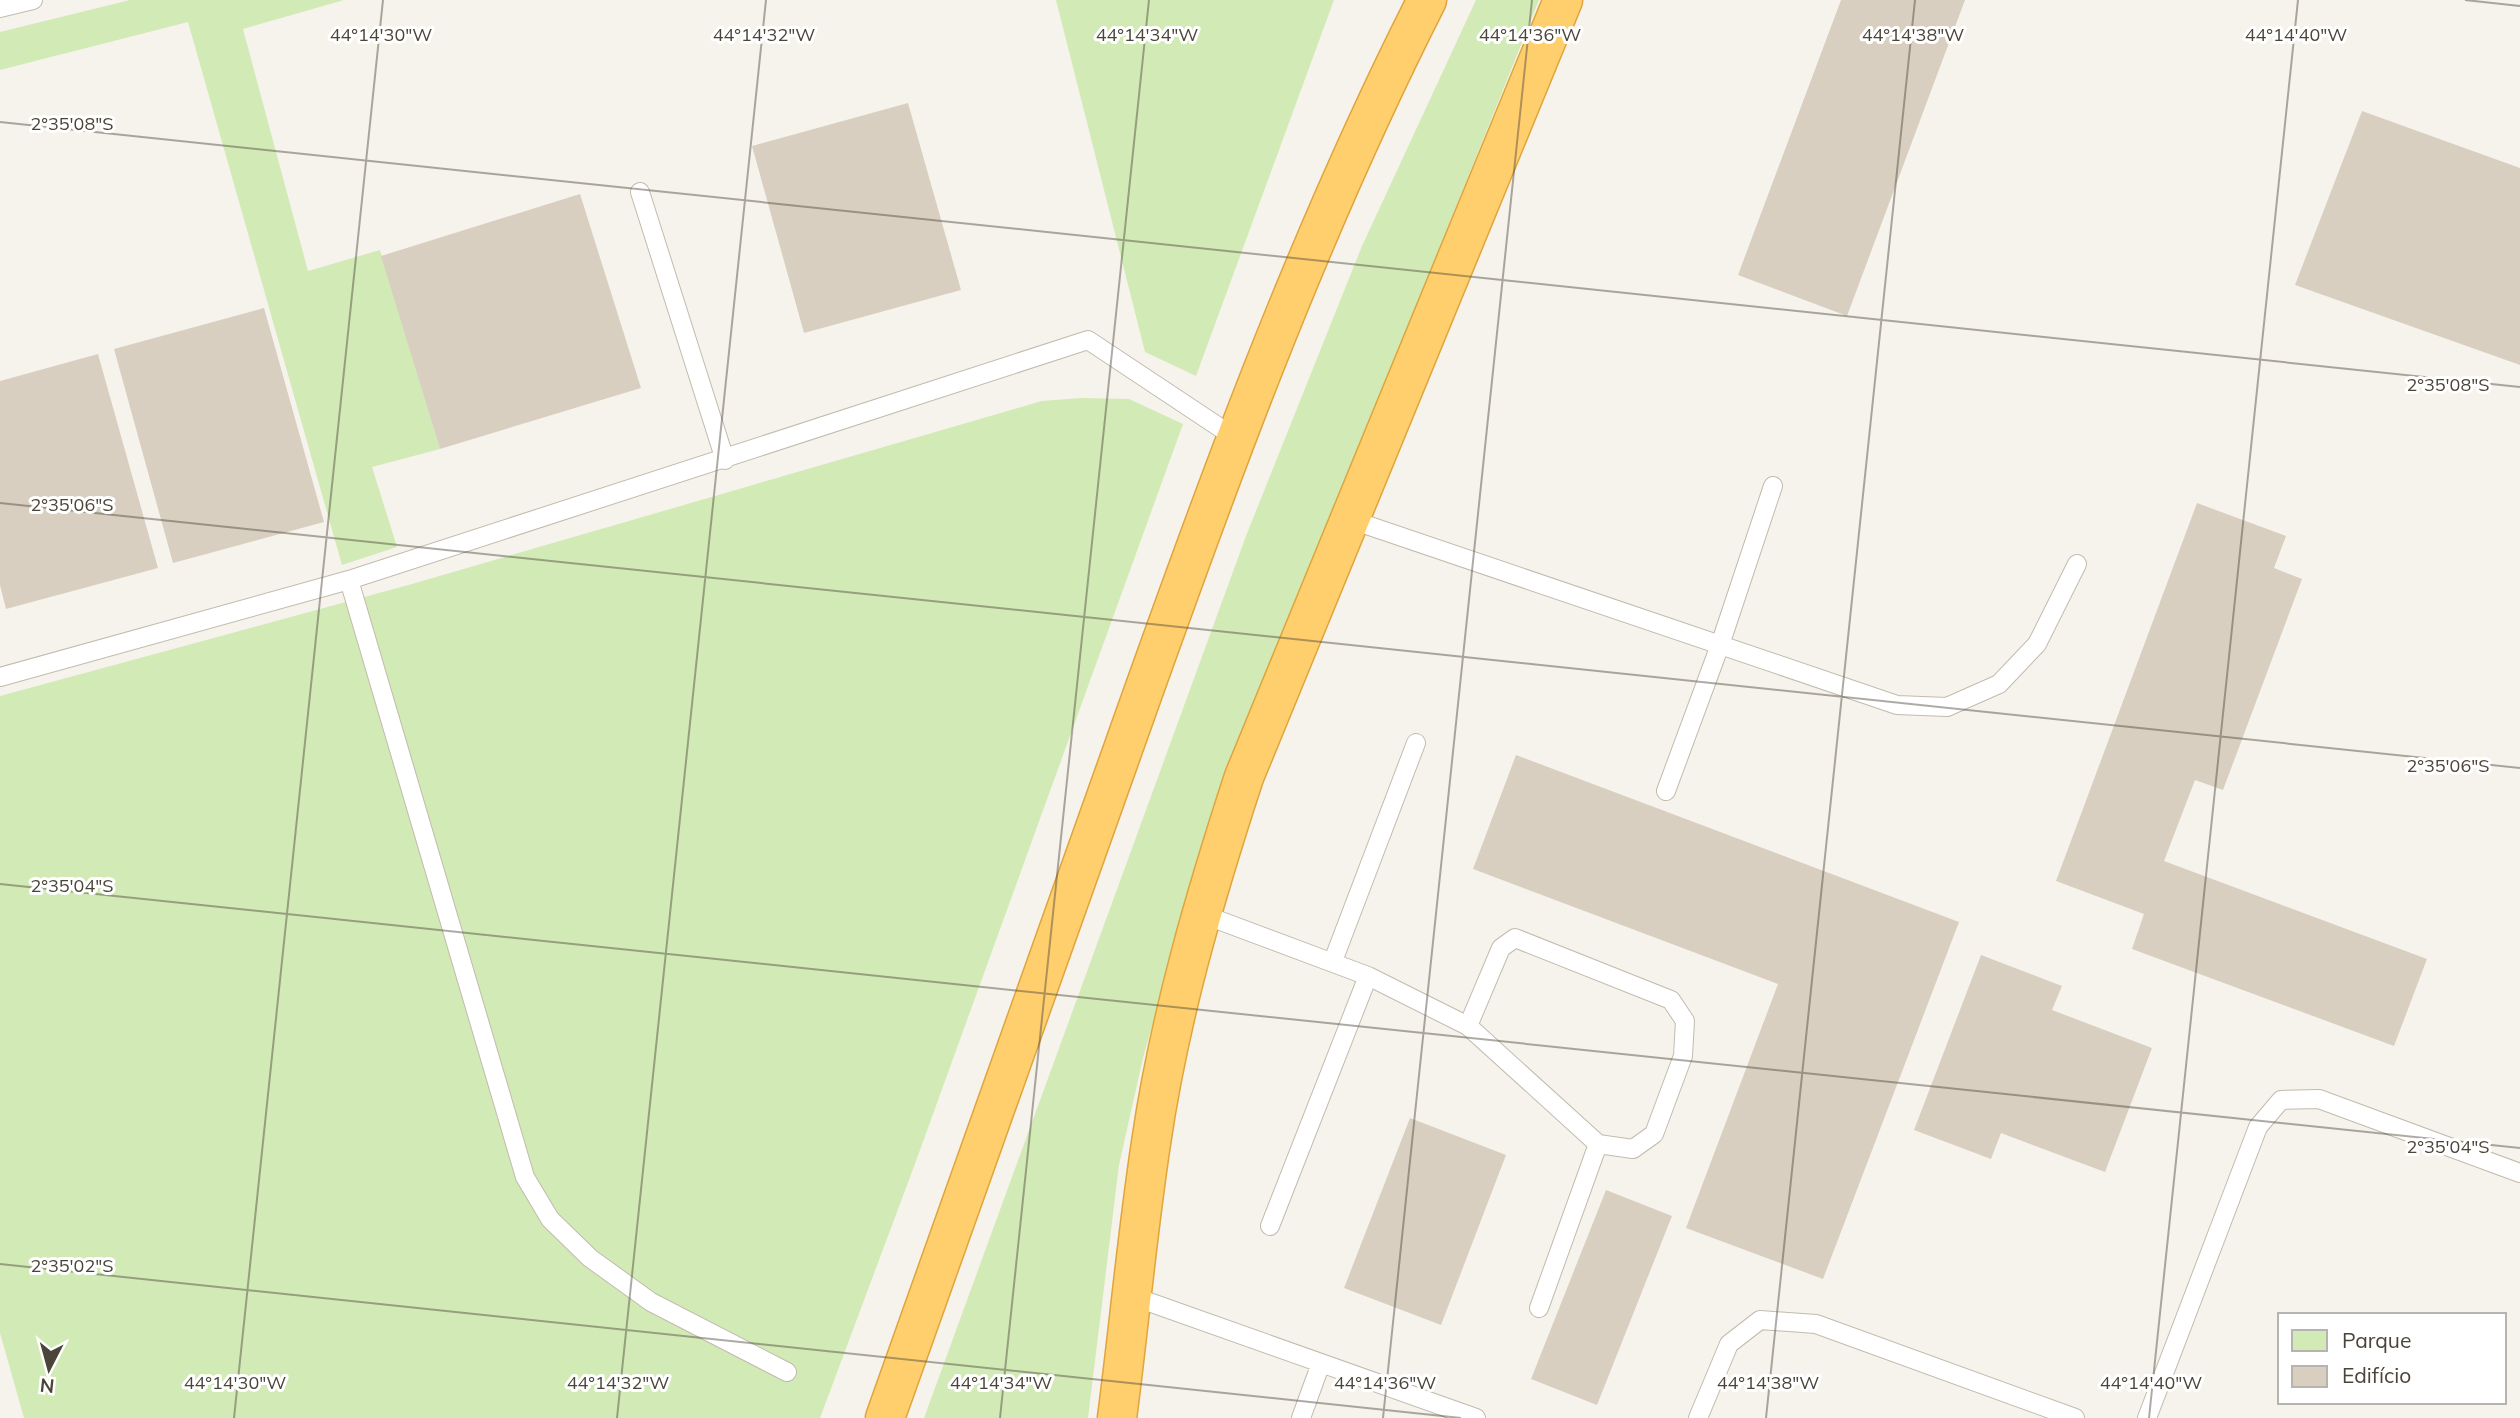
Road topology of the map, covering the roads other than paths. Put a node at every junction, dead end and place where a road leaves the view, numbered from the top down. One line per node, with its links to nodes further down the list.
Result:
1 (33, 0): 4 (lane)
2 (1427, 0): 6 (highway)
3 (1563, 0): 9 (highway)
4 (0, 8)
5 (640, 192): 7 (lane)
6 (1237, 439): 7 (lane); 27 (highway)
7 (725, 460): 11 (lane)
8 (1773, 486): 12 (lane)
9 (1349, 519): 12 (lane); 16 (highway)
10 (2077, 564): 12 (lane)
11 (349, 580): 13 (lane); 26 (lane)
12 (1720, 645): 15 (lane)
13 (0, 677)
14 (1416, 743): 17 (lane)
15 (1666, 791)
16 (1202, 914): 17 (lane); 23 (highway)
17 (1333, 961): 18 (lane)
18 (1368, 975): 19 (lane); 22 (lane)
19 (1468, 1026): 20 (lane); 20 (lane)
20 (1598, 1144): 24 (lane)
21 (2520, 1173): 33 (lane)
22 (1270, 1226)
23 (1132, 1296): 25 (lane); 28 (highway)
24 (1539, 1308)
25 (1321, 1363): 29 (lane); 30 (lane)
26 (787, 1373)
27 (885, 1418)
28 (1117, 1418)
29 (1301, 1418)
30 (1476, 1418)
31 (1698, 1418): 32 (lane)
32 (2075, 1418)
33 (2147, 1418)

